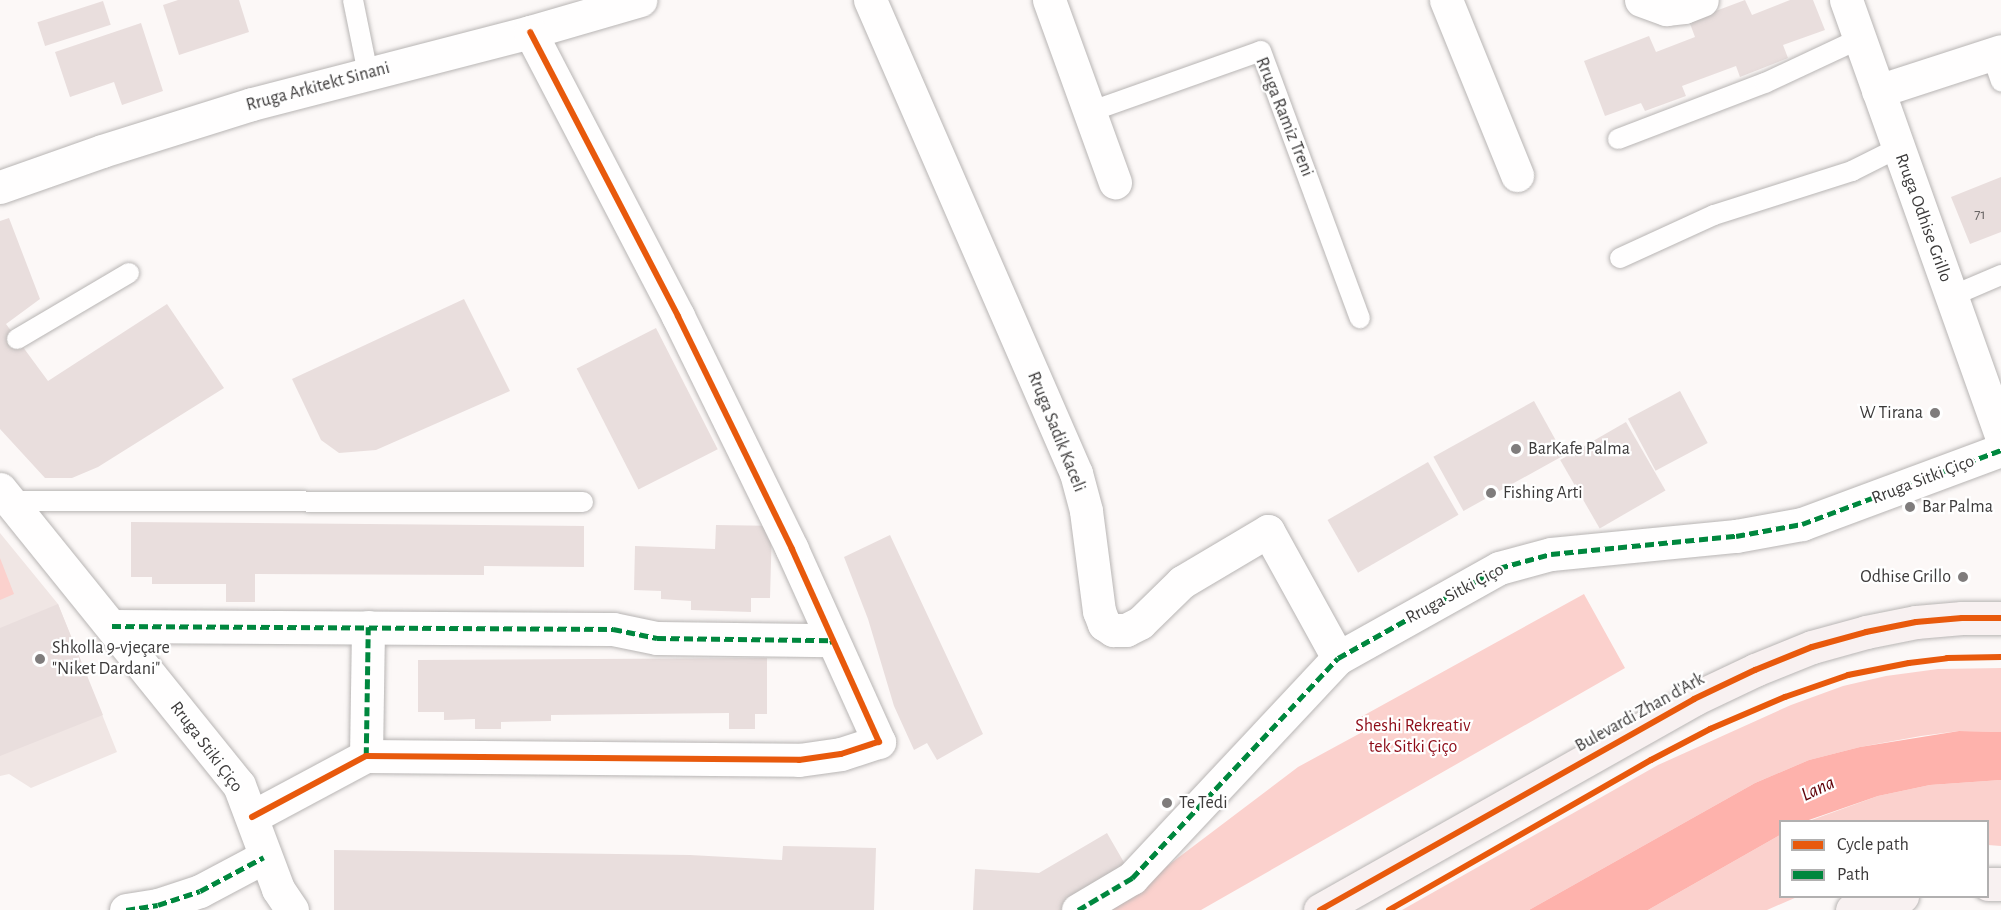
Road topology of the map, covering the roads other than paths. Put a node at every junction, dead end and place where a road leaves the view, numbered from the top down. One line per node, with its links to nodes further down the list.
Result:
1 (353, 0): 12 (lane)
2 (640, 0): 9 (street, Rruga Arkitekt Sinani)
3 (870, 0): 34 (street, Rruga Sadik Kaceli)
4 (1049, 0): 14 (street)
5 (1446, 0): 17 (street)
6 (1641, 0): 7 (street)
7 (1702, 0)
8 (1846, 0): 10 (street, Rruga Odhise Grillo)
9 (530, 33): 12 (street, Rruga Arkitekt Sinani); 33 (street)
10 (1859, 39): 13 (street, Rruga Odhise Grillo); 15 (lane)
11 (1998, 62): 13 (street)
12 (368, 74): 19 (street, Rruga Arkitekt Sinani)
13 (1878, 91): 16 (street, Rruga Odhise Grillo)
14 (1089, 112): 18 (street); 24 (lane, Rruga Ramiz Treni)
15 (1618, 139)
16 (1898, 148): 20 (lane); 23 (street, Rruga Odhise Grillo)
17 (1517, 175)
18 (1115, 182)
19 (0, 187)
20 (1620, 258)
21 (129, 273): 25 (lane)
22 (2001, 275): 23 (lane)
23 (1952, 296): 26 (street, Rruga Odhise Grillo)
24 (1360, 318)
25 (17, 339)
26 (2001, 436)
27 (2001, 450): 34 (street, Rruga Sitki Çiço)
28 (5, 495): 29 (lane); 31 (street, Rruga Stiki Çiço)
29 (583, 502)
30 (2001, 618): 42 (main road, Bulevardi Zhan d'Ark)
31 (112, 626): 32 (street); 36 (street, Rruga Stiki Çiço)
32 (368, 627): 33 (street); 35 (street)
33 (832, 640): 35 (street)
34 (1338, 658): 41 (street, Rruga Sitki Çiço)
35 (366, 756): 36 (street)
36 (252, 817): 37 (street, Rruga Stiki Çiço)
37 (264, 857): 39 (street); 40 (street, Rruga Stiki Çiço)
38 (1898, 898): 43 (main road)
39 (126, 910)
40 (292, 910)
41 (1078, 910)
42 (1320, 910)
43 (1852, 910)

